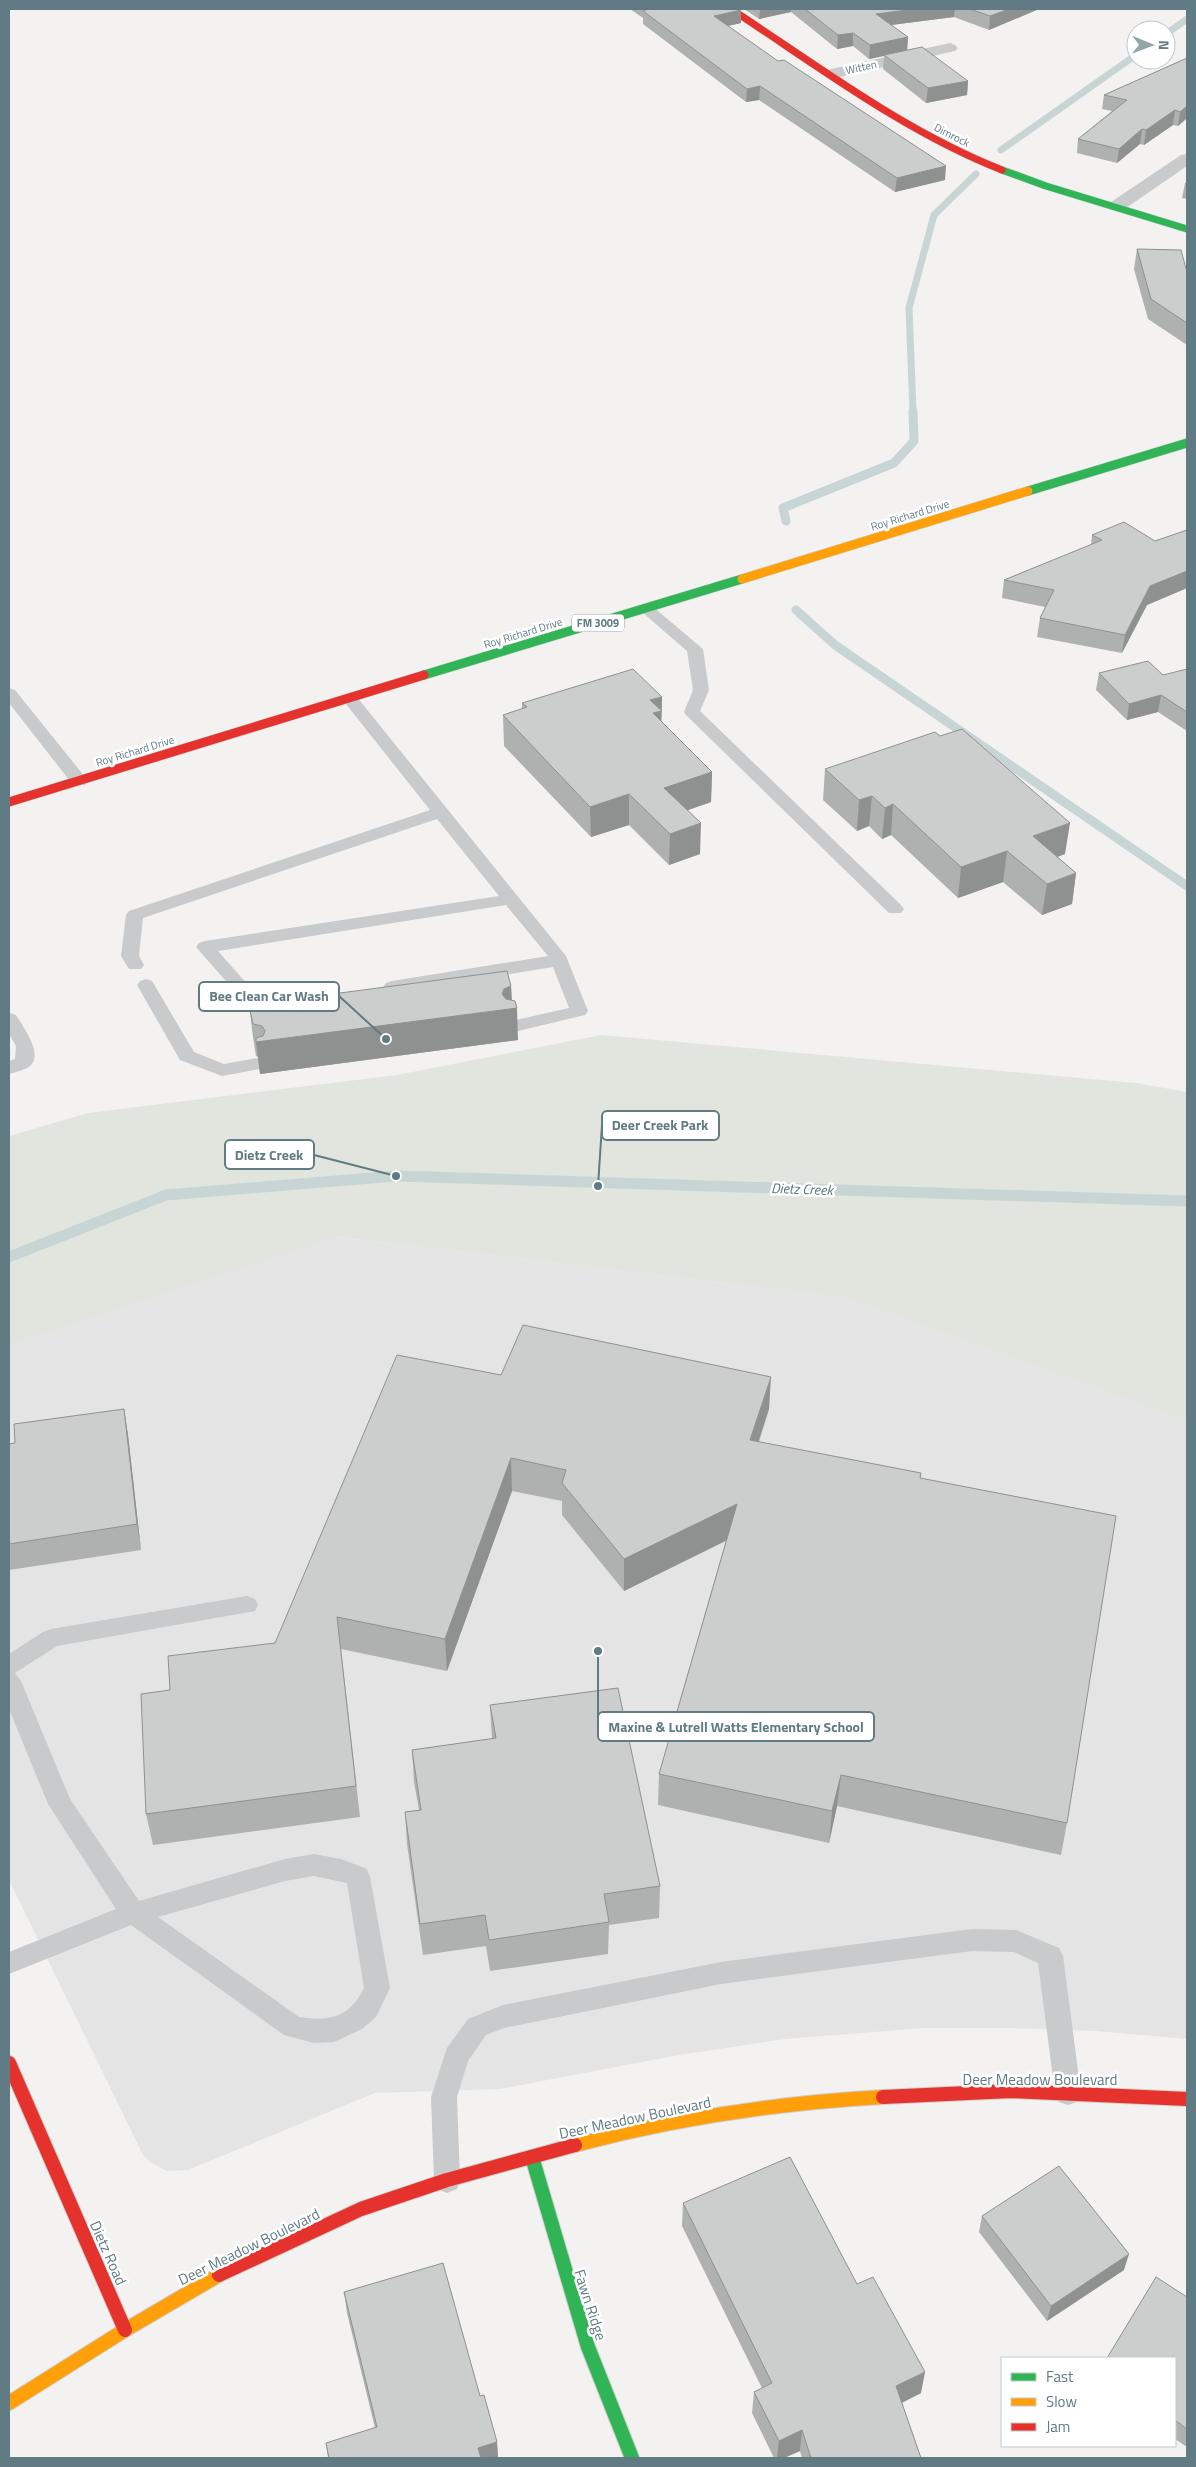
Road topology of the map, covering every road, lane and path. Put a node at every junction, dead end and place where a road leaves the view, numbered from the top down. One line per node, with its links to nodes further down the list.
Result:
1 (731, 9): 3 (street, Dimrock)
2 (950, 48): 3 (street, Witten)
3 (832, 74): 5 (street, Dimrock)
4 (1187, 159): 5 (street)
5 (1116, 206): 6 (street, Dimrock)
6 (1187, 230)
7 (1187, 443): 8 (street, Roy Richard Drive / FM 3009)
8 (647, 609): 10 (street, Roy Richard Drive / FM 3009); 15 (lane)
9 (9, 694): 11 (lane)
10 (350, 699): 11 (street, Roy Richard Drive / FM 3009); 13 (lane)
11 (79, 781): 12 (street, Roy Richard Drive / FM 3009)
12 (9, 802)
13 (440, 812): 14 (lane); 17 (lane)
14 (511, 899): 16 (lane); 20 (lane)
15 (896, 909)
16 (560, 960): 19 (lane); 22 (lane)
17 (135, 965)
18 (146, 985): 23 (lane)
19 (376, 990)
20 (298, 1002)
21 (9, 1019): 24 (lane)
22 (514, 1026)
23 (258, 1064)
24 (9, 1068)
25 (247, 1605): 26 (lane)
26 (9, 1666)
27 (9, 1680): 28 (lane)
28 (133, 1913): 28 (lane); 29 (lane)
29 (9, 1963)
30 (9, 2063): 35 (street, Dietz Road)
31 (1068, 2093): 32 (street, Deer Meadow Boulevard); 33 (street, Deer Meadow Boulevard); 34 (lane)
32 (1187, 2099)
33 (532, 2157): 34 (street, Deer Meadow Boulevard); 37 (street, Fawn Ridge)
34 (447, 2180): 35 (street, Deer Meadow Boulevard)
35 (125, 2330): 36 (street)
36 (9, 2403)
37 (632, 2458)

